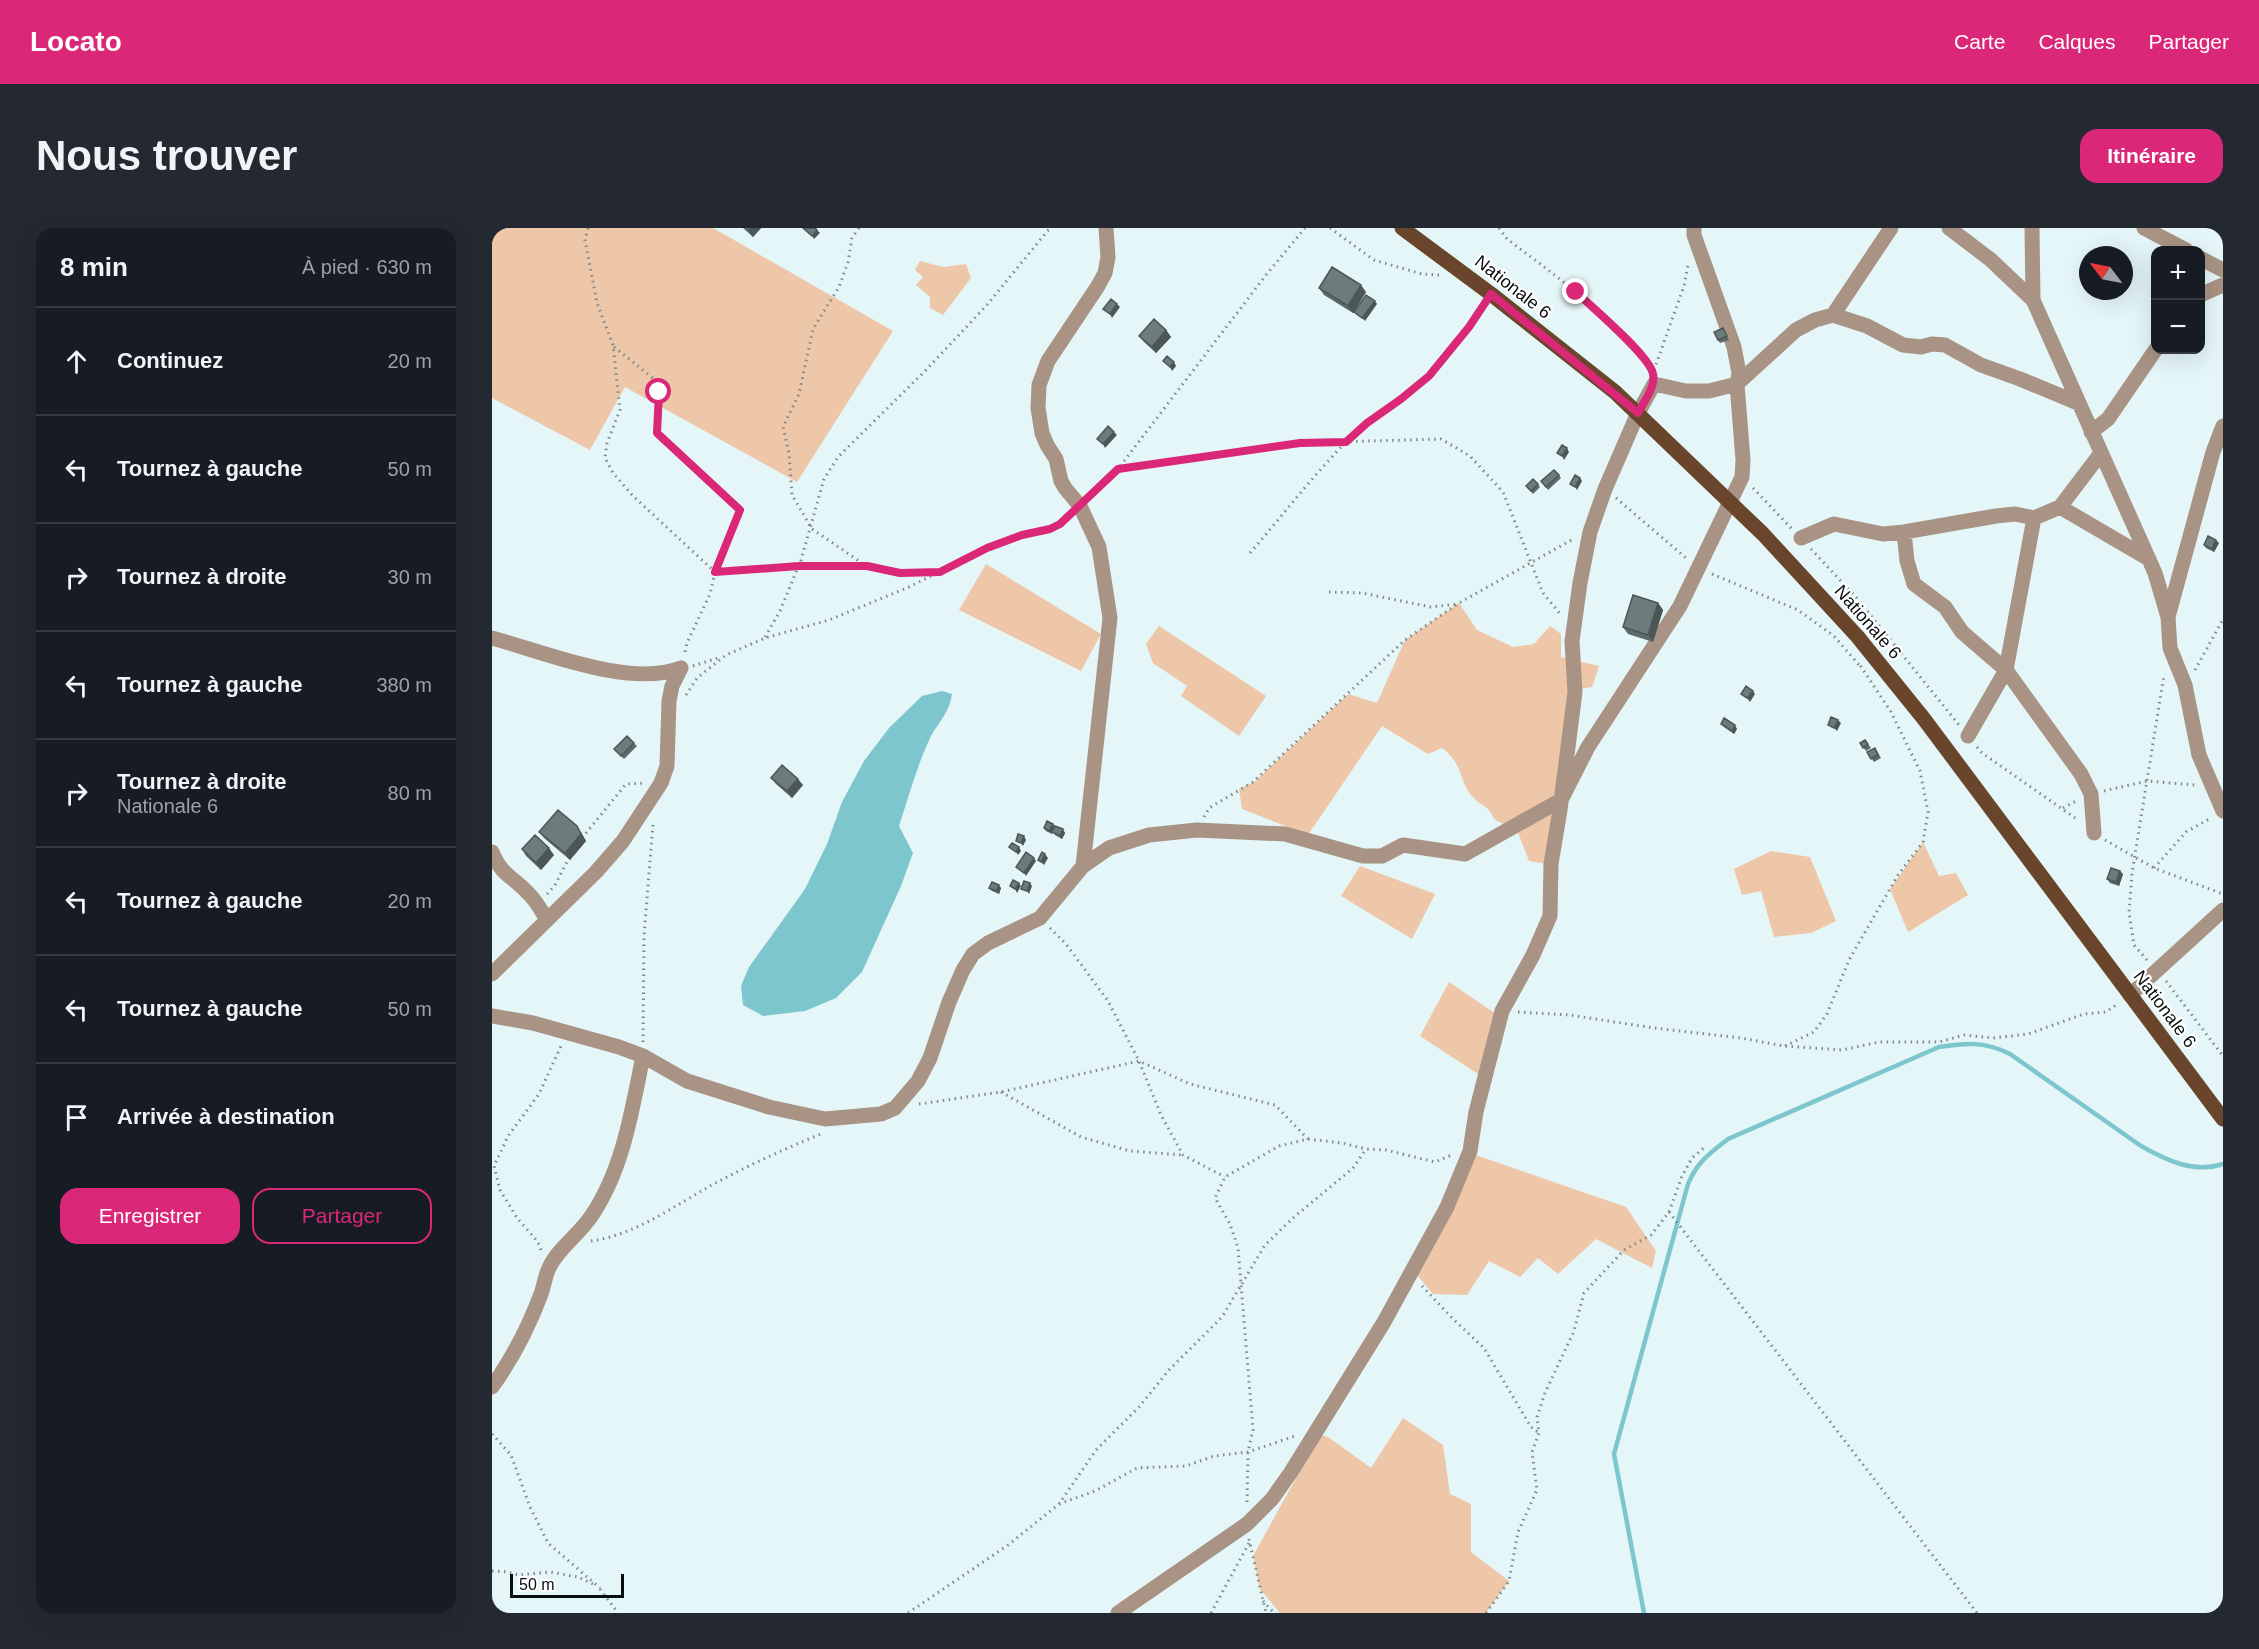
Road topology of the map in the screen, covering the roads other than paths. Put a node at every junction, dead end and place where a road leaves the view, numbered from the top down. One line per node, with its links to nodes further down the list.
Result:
1 (1106, 228): 36 (street)
2 (1402, 228): 18 (main road, Nationale 6)
3 (1892, 228): 14 (street)
4 (1949, 228): 13 (street)
5 (2032, 228): 13 (street)
6 (2144, 228): 8 (street)
7 (1694, 232): 16 (street)
8 (2178, 246)
9 (2205, 261): 10 (street)
10 (2223, 270)
11 (2223, 285): 12 (street)
12 (2205, 293)
13 (2034, 300): 17 (street)
14 (1833, 315): 16 (street); 17 (street)
15 (2153, 354): 20 (street)
16 (1737, 384): 18 (street); 22 (street)
17 (2078, 403): 20 (street)
18 (1638, 413): 22 (main road, Nationale 6); 32 (street)
19 (2223, 426): 28 (street)
20 (2091, 432): 21 (street)
21 (2101, 453): 23 (street); 27 (street)
22 (1730, 501): 32 (street); 41 (main road, Nationale 6)
23 (2060, 507): 24 (street); 27 (street)
24 (2034, 518): 25 (street); 30 (street)
25 (1904, 532): 26 (street); 30 (street)
26 (1801, 538)
27 (2149, 559): 28 (street)
28 (2168, 617): 33 (street)
29 (492, 638): 39 (street)
30 (2006, 670): 31 (street); 34 (street)
31 (1968, 735)
32 (1561, 800): 36 (street); 46 (street)
33 (2223, 811)
34 (2094, 833)
35 (492, 852): 37 (street)
36 (1083, 866): 43 (street)
37 (495, 867): 39 (street)
38 (2223, 910): 41 (street)
39 (547, 920): 40 (street)
40 (492, 974)
41 (2130, 995): 44 (main road, Nationale 6)
42 (492, 1016): 43 (street)
43 (643, 1056): 45 (street)
44 (2223, 1119)
45 (492, 1387)
46 (1119, 1613)

